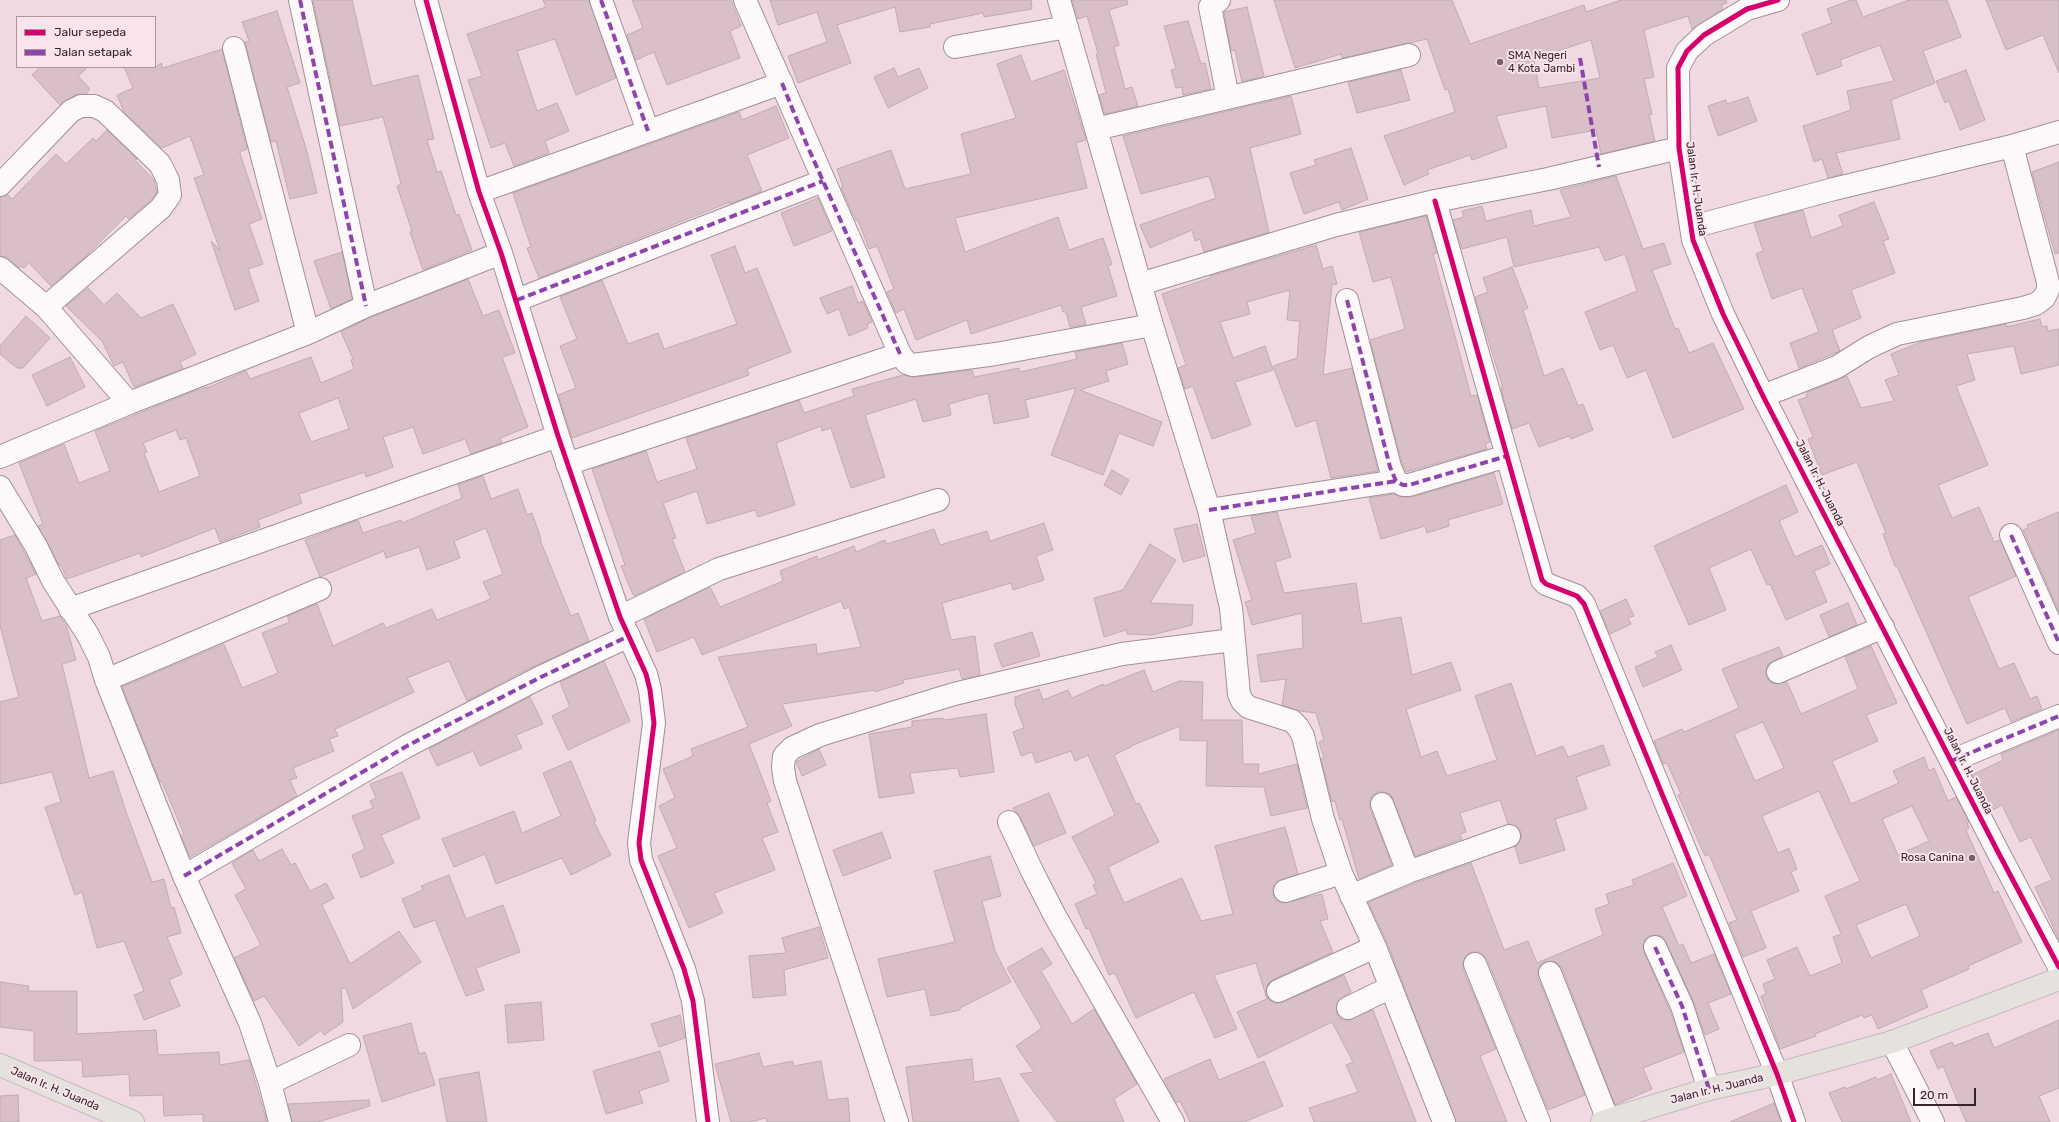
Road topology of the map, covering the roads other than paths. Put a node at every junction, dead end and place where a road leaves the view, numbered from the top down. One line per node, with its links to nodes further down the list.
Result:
1 (300, 0): 30 (street)
2 (426, 0): 22 (street)
3 (601, 0): 16 (street)
4 (745, 0): 13 (street)
5 (1059, 0): 9 (street)
6 (1778, 0): 8 (street, Jalan Ir. H. Juanda)
7 (1213, 2): 14 (street)
8 (1746, 4): 19 (street, Jalan Ir. H. Juanda)
9 (1067, 27): 10 (street); 15 (street)
10 (955, 47)
11 (234, 48): 33 (street)
12 (1409, 55): 14 (street)
13 (782, 83): 16 (street); 20 (street)
14 (1228, 98): 15 (street)
15 (1096, 129): 27 (street)
16 (648, 131): 22 (street)
17 (2059, 132): 18 (street)
18 (2012, 146): 24 (street); 35 (street)
19 (1679, 148): 23 (street); 24 (street, Jalan Ir. H. Juanda)
20 (823, 181): 28 (street); 34 (street)
21 (0, 184): 31 (street)
22 (479, 192): 25 (street)
23 (1435, 202): 27 (street); 38 (street)
24 (1692, 227): 35 (street, Jalan Ir. H. Juanda)
25 (502, 252): 28 (street); 30 (street)
26 (0, 268): 31 (street)
27 (1140, 284): 32 (street)
28 (516, 300): 37 (street)
29 (1347, 300): 41 (street)
30 (366, 306): 33 (street)
31 (46, 307): 36 (street)
32 (1152, 325): 34 (street); 44 (street)
33 (308, 333): 36 (street)
34 (900, 354): 40 (street)
35 (1763, 396): 49 (street, Jalan Ir. H. Juanda)
36 (129, 403): 39 (street)
37 (558, 436): 40 (street); 47 (street)
38 (1508, 456): 41 (street); 76 (street)
39 (0, 457)
40 (567, 464): 48 (street)
41 (1396, 481): 44 (street)
42 (0, 487): 47 (street)
43 (938, 500): 48 (street)
44 (1209, 510): 50 (street)
45 (2011, 535): 51 (street)
46 (320, 589): 53 (street)
47 (70, 608): 53 (street)
48 (624, 627): 61 (street); 82 (street)
49 (1883, 627): 52 (street); 55 (street, Jalan Ir. H. Juanda)
50 (1233, 640): 60 (street); 83 (street)
51 (2059, 643)
52 (1778, 672)
53 (106, 680): 61 (street)
54 (2059, 716): 55 (street)
55 (1952, 761): 67 (street, Jalan Ir. H. Juanda)
56 (1382, 804): 59 (street)
57 (1010, 822): 84 (street)
58 (1509, 836): 59 (street)
59 (1408, 872): 63 (street)
60 (1341, 873): 62 (street); 63 (street)
61 (184, 876): 77 (street)
62 (1285, 891)
63 (1351, 896): 64 (street)
64 (1375, 947): 70 (street); 71 (street)
65 (1656, 947): 78 (street)
66 (1475, 964): 86 (street)
67 (2059, 967)
68 (1550, 973): 79 (street)
69 (2059, 979): 73 (main road, Jalan Ir. H. Juanda)
70 (1391, 987): 72 (street); 85 (street)
71 (1278, 991)
72 (1348, 1008)
73 (1892, 1042): 76 (main road, Jalan Ir. H. Juanda); 88 (street)
74 (349, 1045): 77 (street)
75 (0, 1066): 80 (main road, Jalan Ir. H. Juanda)
76 (1777, 1074): 78 (main road, Jalan Ir. H. Juanda); 87 (street)
77 (270, 1083): 81 (street)
78 (1709, 1089): 79 (main road, Jalan Ir. H. Juanda)
79 (1605, 1121)
80 (133, 1122)
81 (280, 1122)
82 (708, 1122)
83 (897, 1122)
84 (1173, 1122)
85 (1444, 1122)
86 (1539, 1122)
87 (1794, 1122)
88 (1933, 1122)

